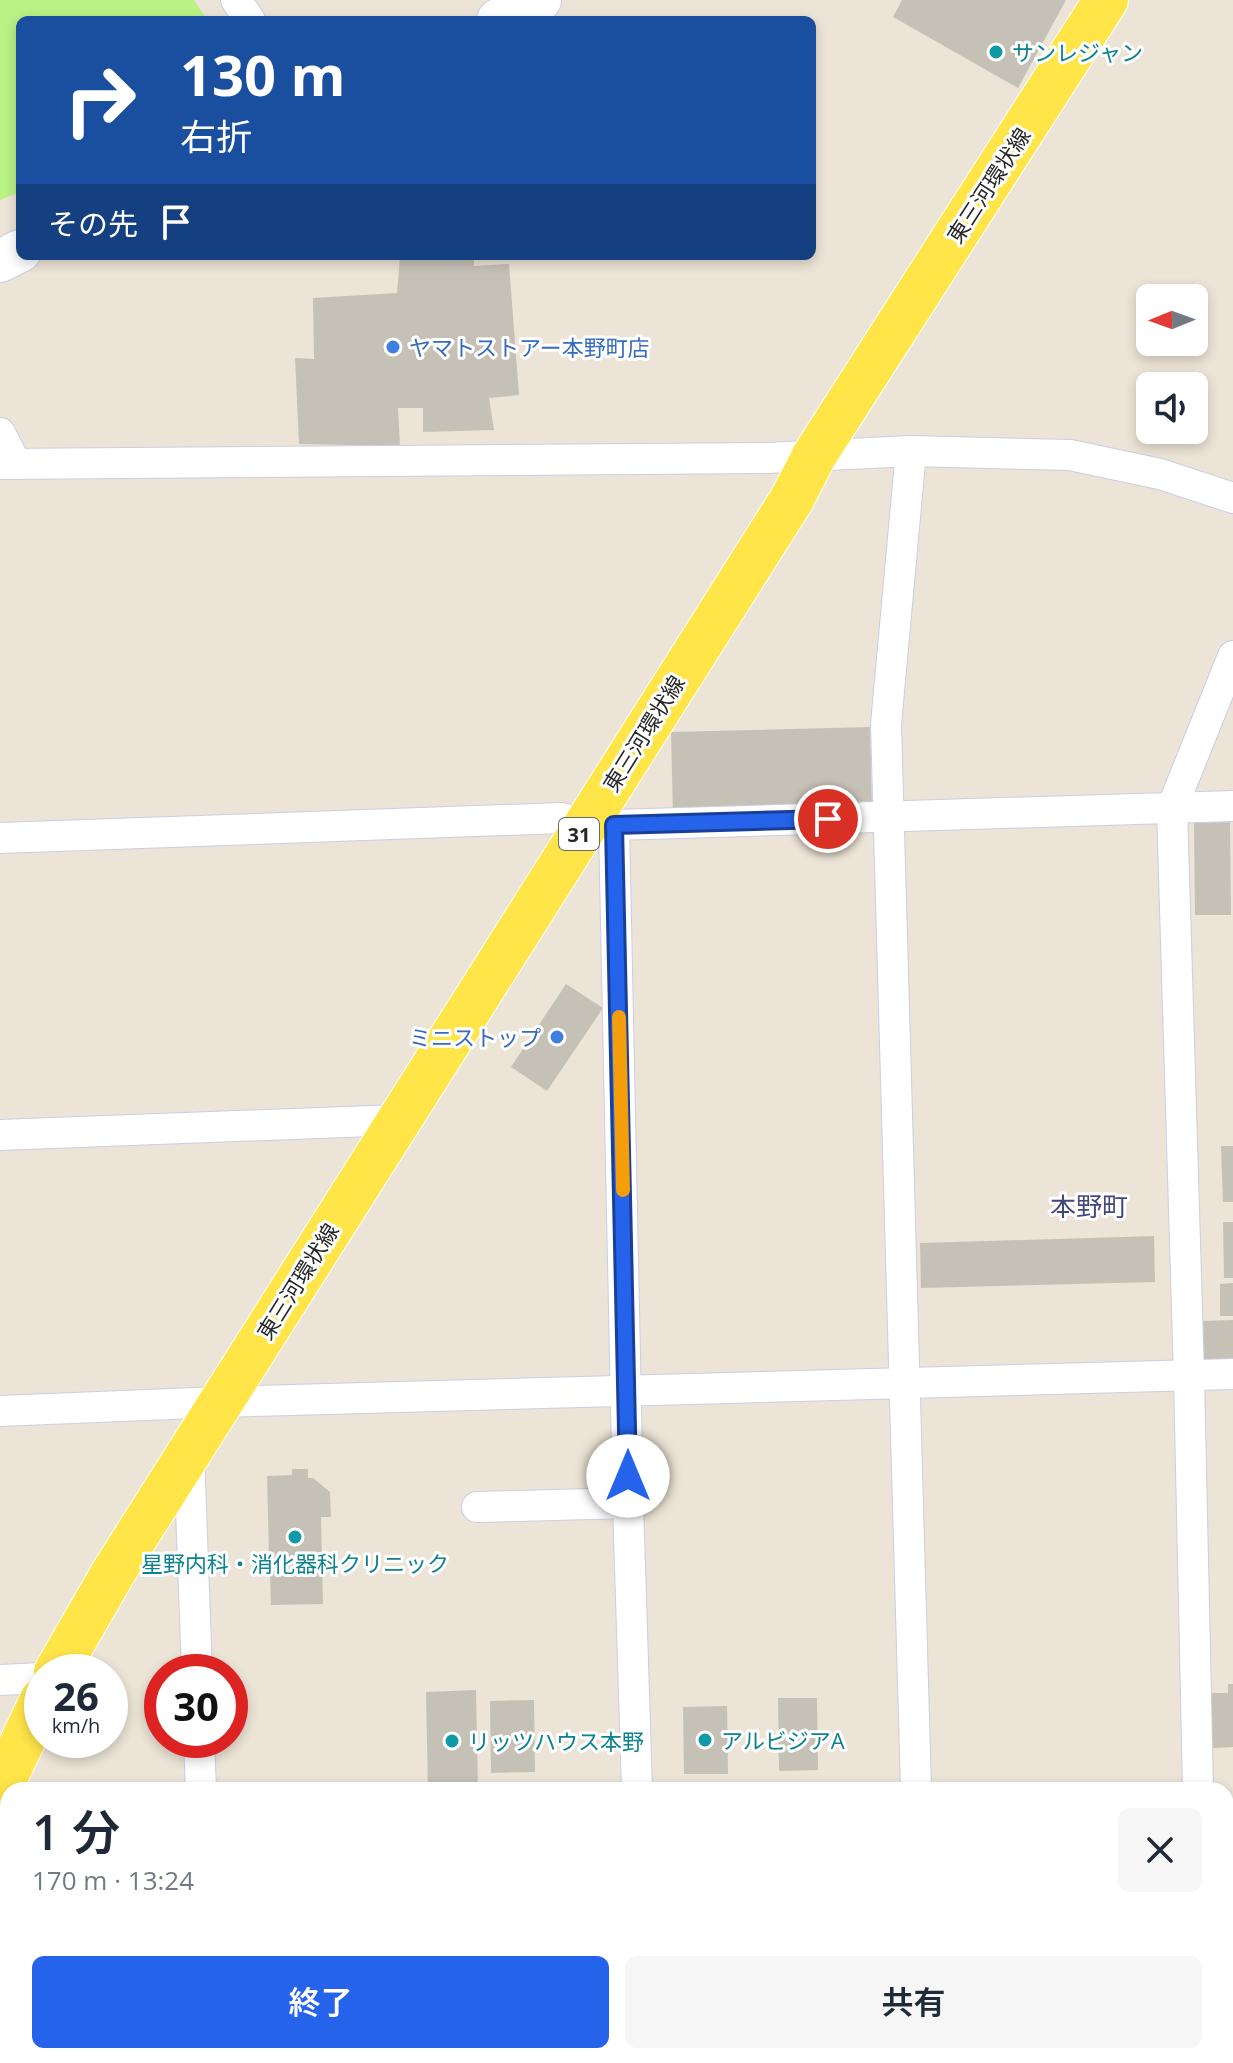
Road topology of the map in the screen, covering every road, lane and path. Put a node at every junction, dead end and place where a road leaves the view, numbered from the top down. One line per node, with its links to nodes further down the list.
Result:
1 (540, 0): 3 (main road)
2 (1106, 0): 6 (main road, 東三河環状線 / 31)
3 (506, 16)
4 (0, 433): 7 (street)
5 (911, 451): 6 (street); 8 (street); 12 (street)
6 (814, 456): 7 (street); 13 (main road, 東三河環状線 / 31)
7 (8, 464)
8 (1233, 498)
9 (1233, 656): 11 (street)
10 (1233, 806): 11 (street)
11 (1172, 808): 12 (street); 18 (street)
12 (889, 818): 13 (street); 19 (street)
13 (600, 825): 14 (street); 15 (main road, 東三河環状線 / 31); 20 (street)
14 (0, 838)
15 (398, 1120): 16 (street); 21 (main road, 東三河環状線 / 31)
16 (0, 1135)
17 (1233, 1374): 18 (street)
18 (1189, 1376): 19 (street); 36 (street)
19 (906, 1382): 20 (street); 35 (street)
20 (628, 1392): 21 (street); 24 (street)
21 (220, 1402): 22 (street); 23 (main road, 東三河環状線 / 31)
22 (0, 1411)
23 (189, 1454): 26 (main road, 東三河環状線 / 31); 27 (street)
24 (628, 1503): 25 (street); 34 (street)
25 (477, 1507)
26 (66, 1654)
27 (196, 1654)
28 (24, 1679): 29 (street)
29 (0, 1680)
30 (24, 1738): 32 (main road)
31 (200, 1758): 33 (street)
32 (3, 1782)
33 (201, 1782)
34 (637, 1782)
35 (916, 1782)
36 (1198, 1782)

